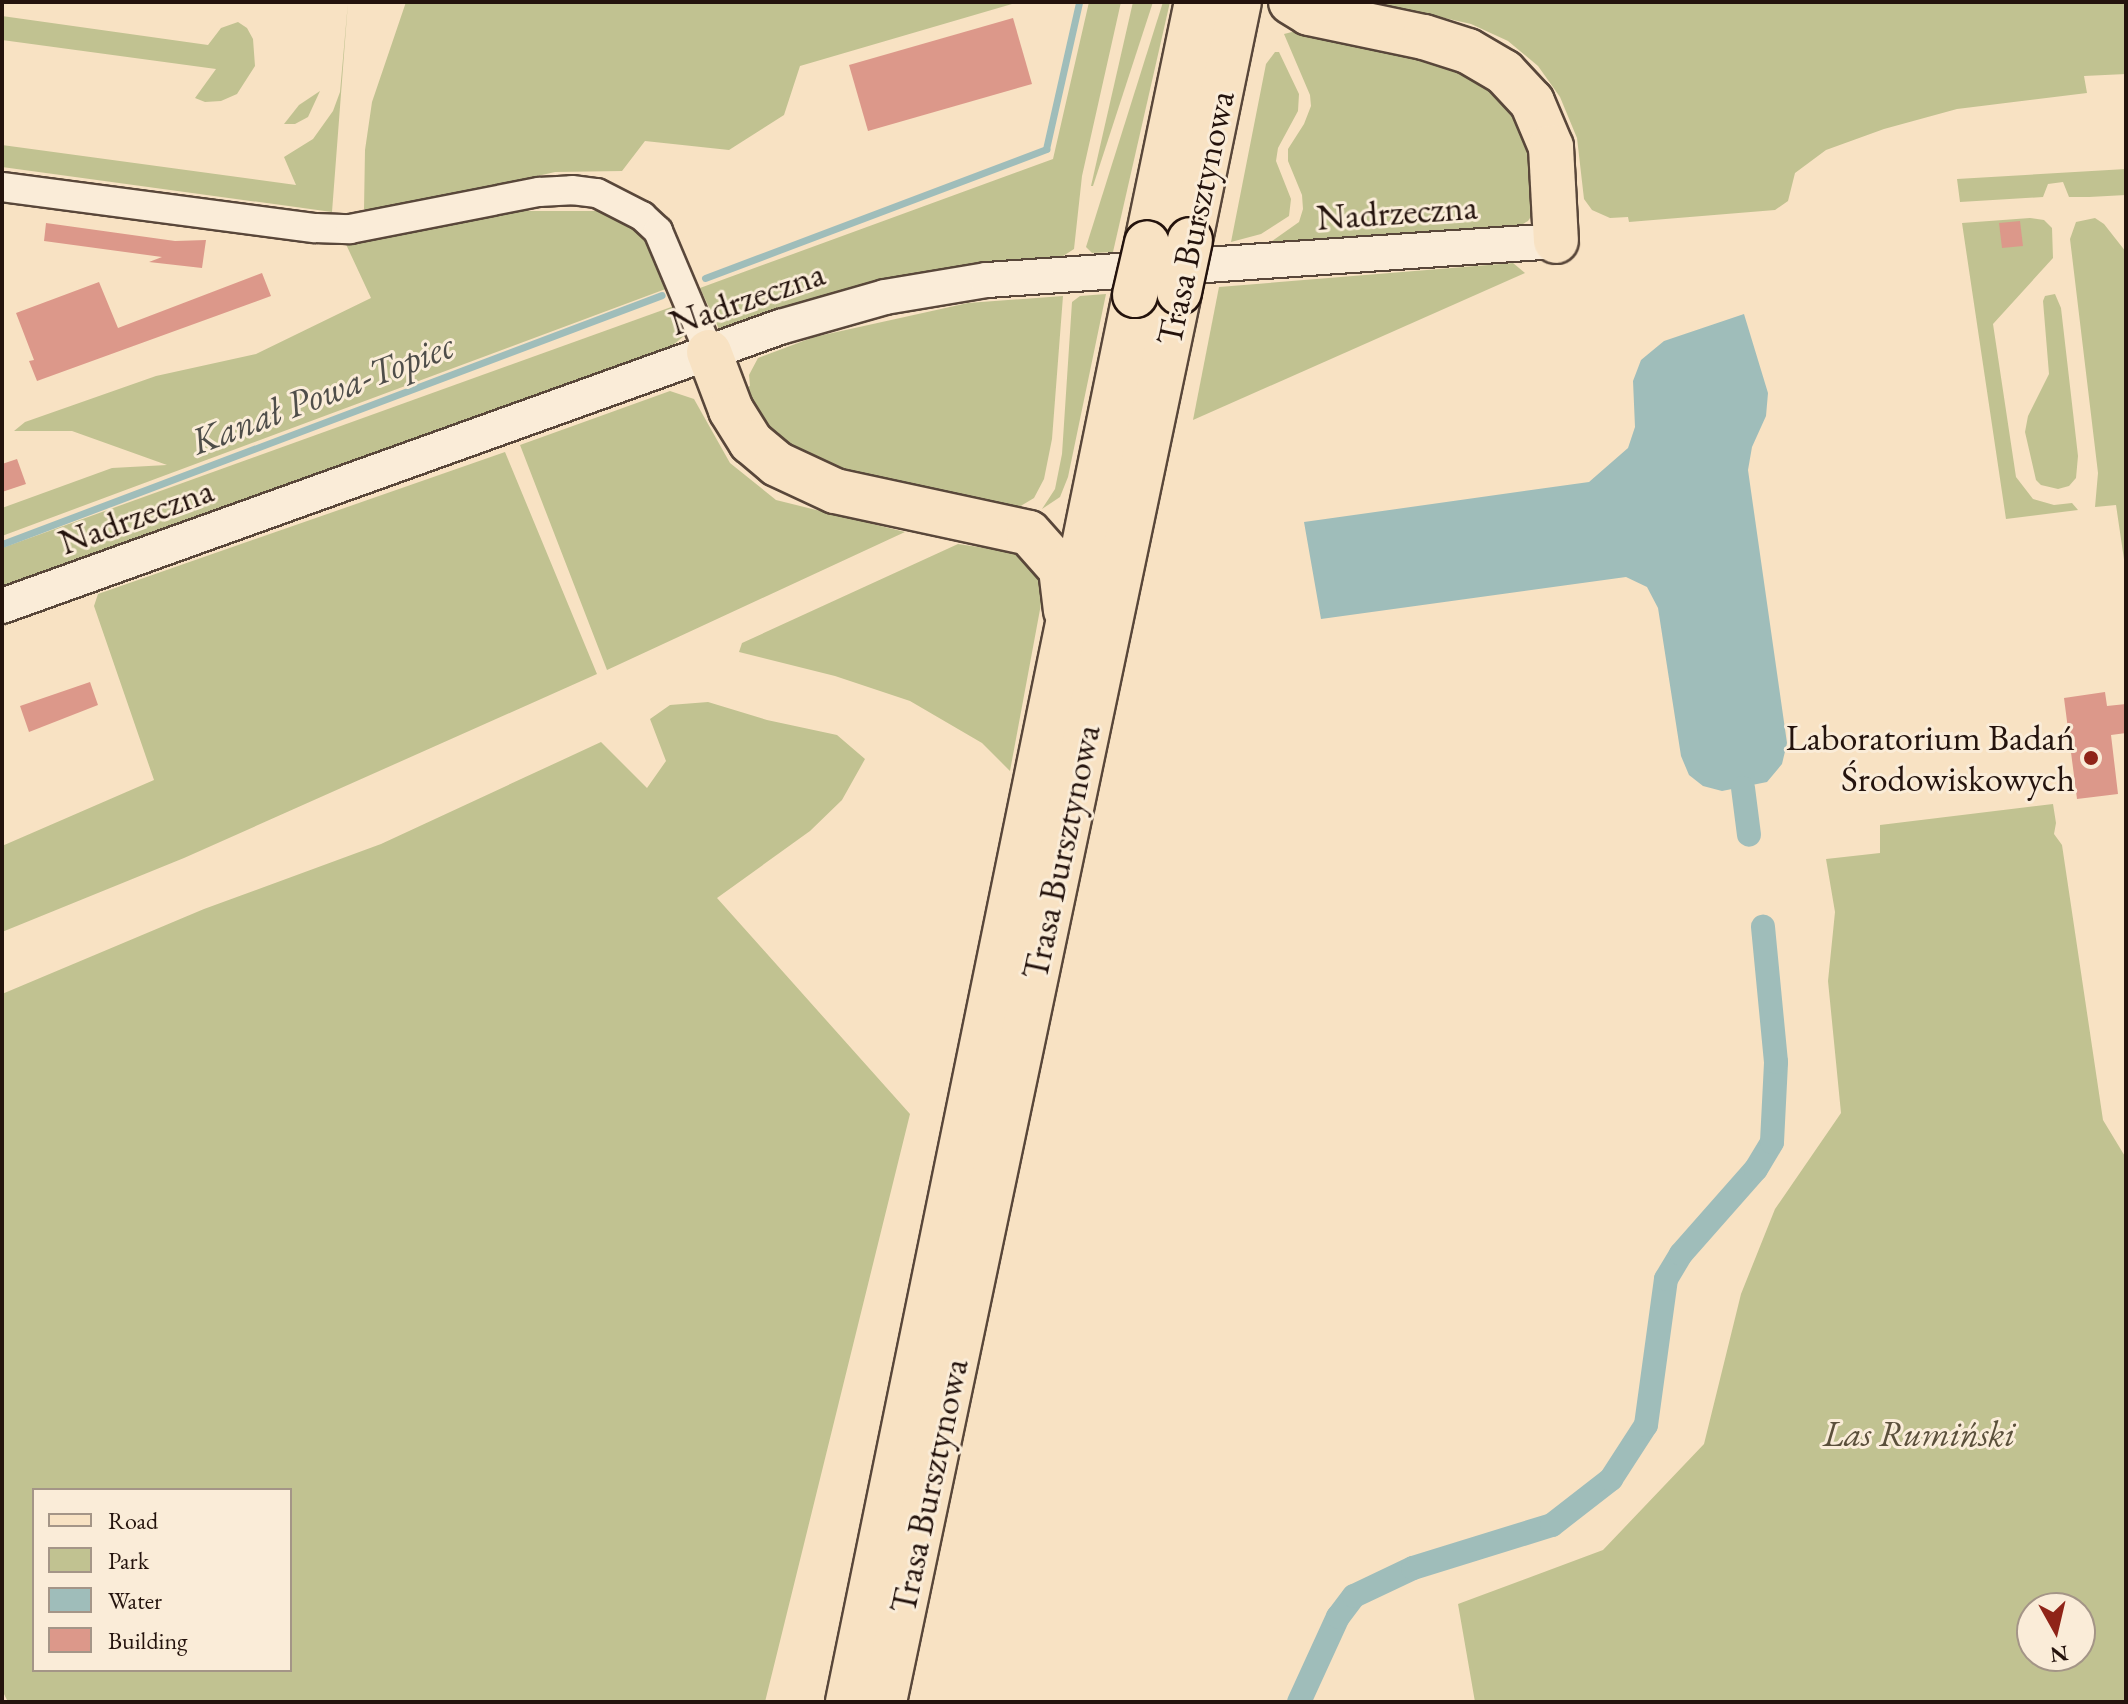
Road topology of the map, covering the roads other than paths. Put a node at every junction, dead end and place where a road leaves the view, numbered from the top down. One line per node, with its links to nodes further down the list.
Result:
1 (1197, 2): 8 (main road, Trasa Bursztynowa, bridge)
2 (1239, 2): 4 (main road, Trasa Bursztynowa)
3 (1300, 7): 4 (main road); 6 (main road)
4 (1224, 79): 12 (main road, Trasa Bursztynowa, bridge)
5 (2, 187): 7 (street)
6 (1556, 241): 7 (street, Nadrzeczna)
7 (709, 352): 9 (main road); 10 (street, Nadrzeczna)
8 (1104, 454): 9 (main road); 11 (main road, Trasa Bursztynowa)
9 (1029, 533): 11 (main road)
10 (2, 606)
11 (1068, 630): 12 (main road, Trasa Bursztynowa)
12 (1044, 845): 13 (main road, Trasa Bursztynowa); 14 (main road, Trasa Bursztynowa)
13 (848, 1702)
14 (884, 1702)

